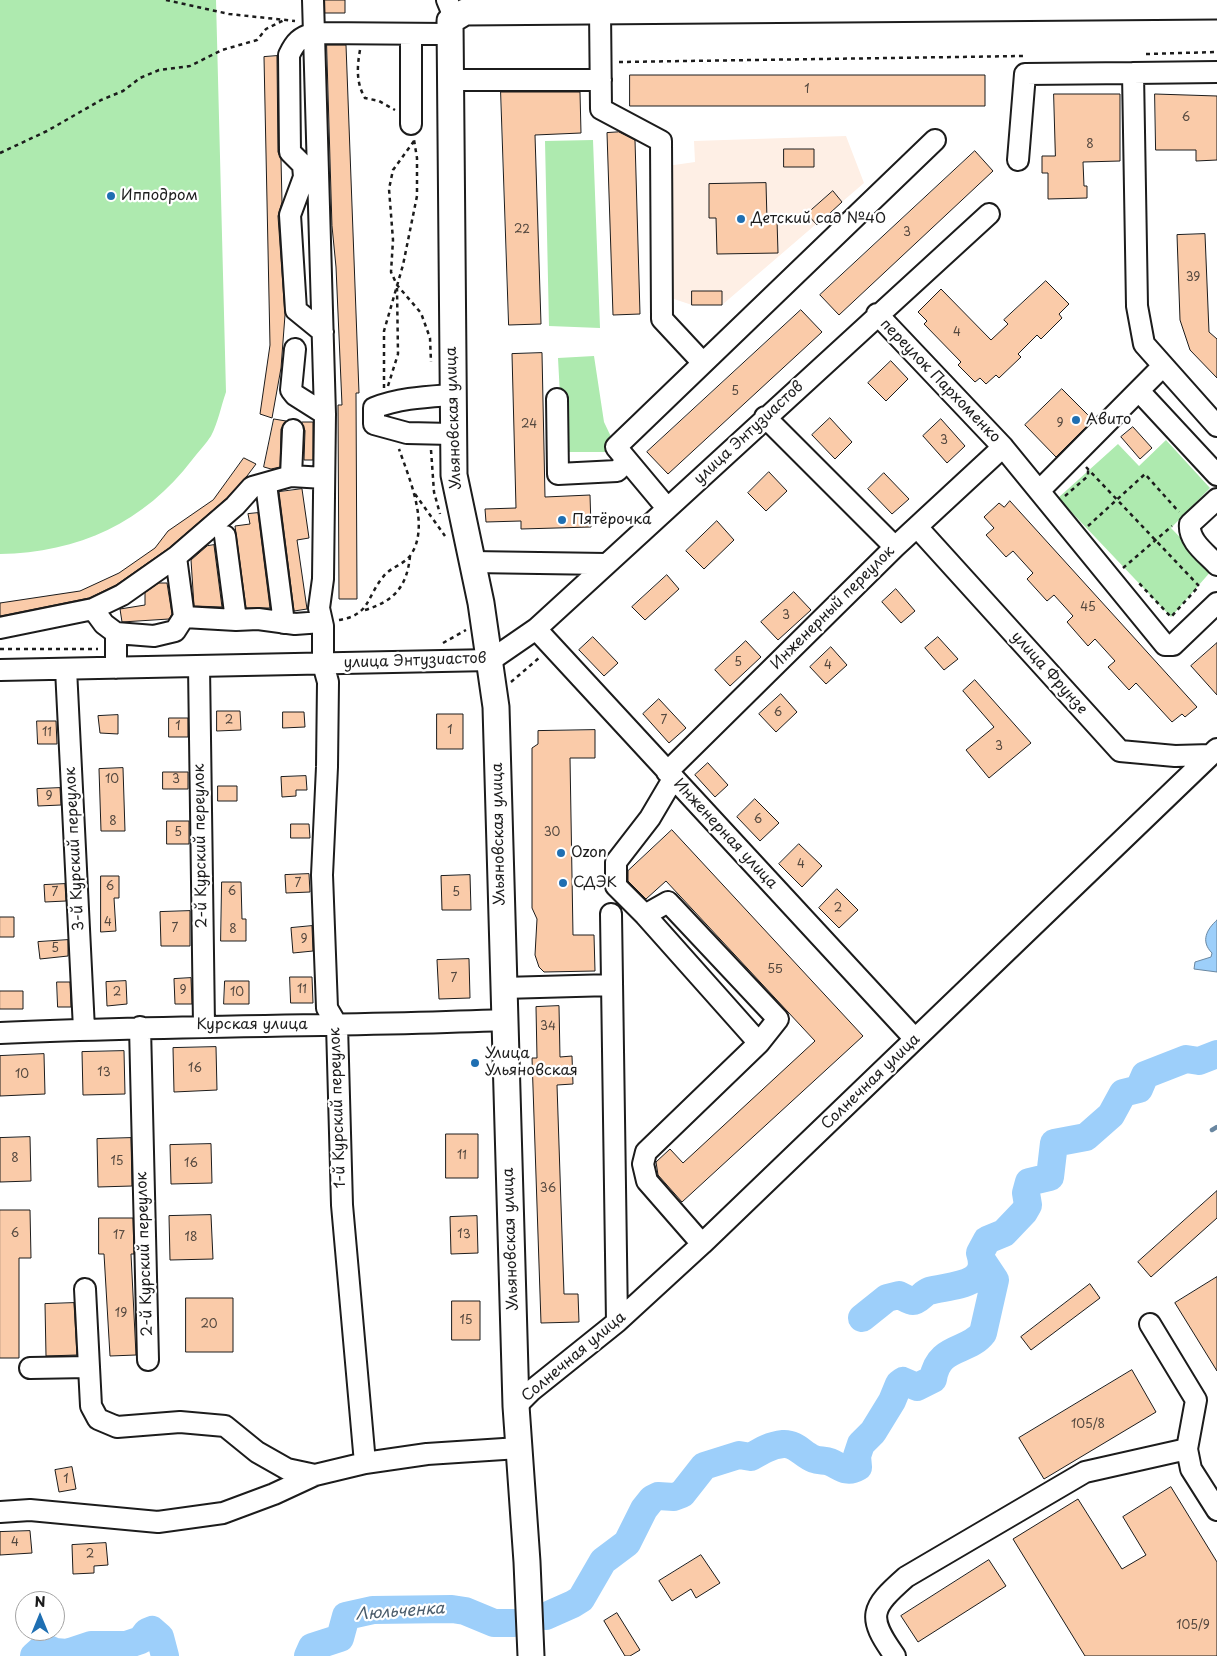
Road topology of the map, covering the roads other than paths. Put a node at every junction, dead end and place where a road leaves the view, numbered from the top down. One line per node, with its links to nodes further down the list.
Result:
1 (313, 0): 8 (street, 1-й Курский переулок)
2 (1118, 3): 3 (main road); 4 (main road); 7 (main road)
3 (733, 4): 5 (main road)
4 (1217, 6)
5 (600, 10): 6 (main road); 10 (street)
6 (454, 16): 9 (street); 13 (main road, Ульяновская улица)
7 (1217, 18)
8 (314, 28): 9 (street); 19 (street, 1-й Курский переулок); 19 (street)
9 (411, 34): 14 (street)
10 (601, 71): 13 (street); 21 (street)
11 (1217, 72): 12 (street)
12 (1133, 73): 16 (street); 22 (street)
13 (450, 80): 24 (main road, Ульяновская улица)
14 (413, 132)
15 (935, 140): 21 (street)
16 (1018, 160)
17 (989, 214): 18 (street, улица Энтузиастов)
18 (877, 314): 27 (street, улица Энтузиастов); 31 (street, переулок Пархоменко)
19 (323, 332): 26 (street, 1-й Курский переулок)
20 (295, 348): 26 (street)
21 (703, 364): 32 (street)
22 (1164, 366): 23 (street); 28 (street)
23 (1139, 391): 33 (street); 37 (street)
24 (452, 395): 30 (main road, Ульяновская улица); 30 (street)
25 (557, 399): 32 (street)
26 (325, 414): 35 (street, 1-й Курский переулок)
27 (766, 418): 39 (street, улица Энтузиастов); 42 (street)
28 (1217, 426)
29 (292, 430): 34 (street)
30 (442, 434): 44 (main road, Ульяновская улица)
31 (1003, 447): 37 (street, переулок Пархоменко); 40 (street, Инженерный переулок)
32 (627, 461): 39 (street)
33 (1217, 475)
34 (291, 476): 35 (street); 36 (street)
35 (324, 478): 52 (street, 1-й Курский переулок)
36 (266, 484): 43 (street); 51 (street)
37 (1039, 491): 47 (street, переулок Пархоменко)
38 (1217, 499): 46 (street)
39 (667, 508): 45 (street, улица Энтузиастов)
40 (917, 527): 42 (street, Инженерный переулок); 62 (street, улица Фрунзе)
41 (225, 536): 50 (street)
42 (895, 547): 63 (street, Инженерный переулок)
43 (176, 557): 48 (street); 49 (street)
44 (472, 562): 45 (street); 56 (main road, Ульяновская улица)
45 (606, 564): 54 (street, улица Энтузиастов)
46 (1217, 565)
47 (1217, 603)
48 (94, 609): 53 (street); 55 (street)
49 (184, 617): 50 (street); 55 (street)
50 (236, 620): 51 (street)
51 (284, 622): 52 (street)
52 (322, 622): 57 (street, 1-й Курский переулок)
53 (0, 628)
54 (536, 629): 56 (street, улица Энтузиастов); 63 (street, Инженерная улица)
55 (116, 633): 59 (street)
56 (490, 660): 57 (street, улица Энтузиастов); 67 (main road, Ульяновская улица)
57 (323, 664): 58 (street, улица Энтузиастов); 70 (street, 1-й Курский переулок)
58 (198, 666): 59 (street, улица Энтузиастов); 69 (street, 2-й Курский переулок)
59 (116, 668): 60 (street, улица Энтузиастов)
60 (66, 669): 61 (street, улица Энтузиастов); 72 (street, 3-й Курский переулок)
61 (0, 670)
62 (1214, 752): 74 (street, Солнечная улица)
63 (670, 775): 65 (street, Инженерный переулок); 74 (street, Инженерная улица)
64 (611, 914): 66 (street)
65 (645, 915): 75 (street, Инженерный переулок); 75 (street)
66 (612, 985): 67 (street); 78 (street)
67 (503, 988): 68 (main road, Ульяновская улица)
68 (504, 1020): 70 (street, Курская улица); 83 (main road, Ульяновская улица)
69 (204, 1025): 70 (street, Курская улица); 71 (street, Курская улица)
70 (337, 1025): 86 (street, 1-й Курский переулок)
71 (140, 1027): 72 (street, Курская улица); 80 (street, 2-й Курский переулок)
72 (84, 1029): 73 (street, Курская улица)
73 (0, 1032)
74 (915, 1039): 76 (street, Солнечная улица)
75 (759, 1043): 76 (street)
76 (702, 1244): 78 (street, Солнечная улица)
77 (85, 1289): 81 (street)
78 (617, 1322): 83 (street, Солнечная улица)
79 (1150, 1324): 85 (street)
80 (148, 1360)
81 (88, 1367): 82 (street); 87 (street)
82 (30, 1368)
83 (516, 1406): 84 (main road, Ульяновская улица)
84 (519, 1448): 86 (street); 90 (main road, Ульяновская улица)
85 (1187, 1449): 88 (street); 91 (street)
86 (365, 1463): 87 (street)
87 (315, 1475): 89 (street)
88 (1217, 1510)
89 (0, 1512)
90 (531, 1656)
91 (895, 1656)

